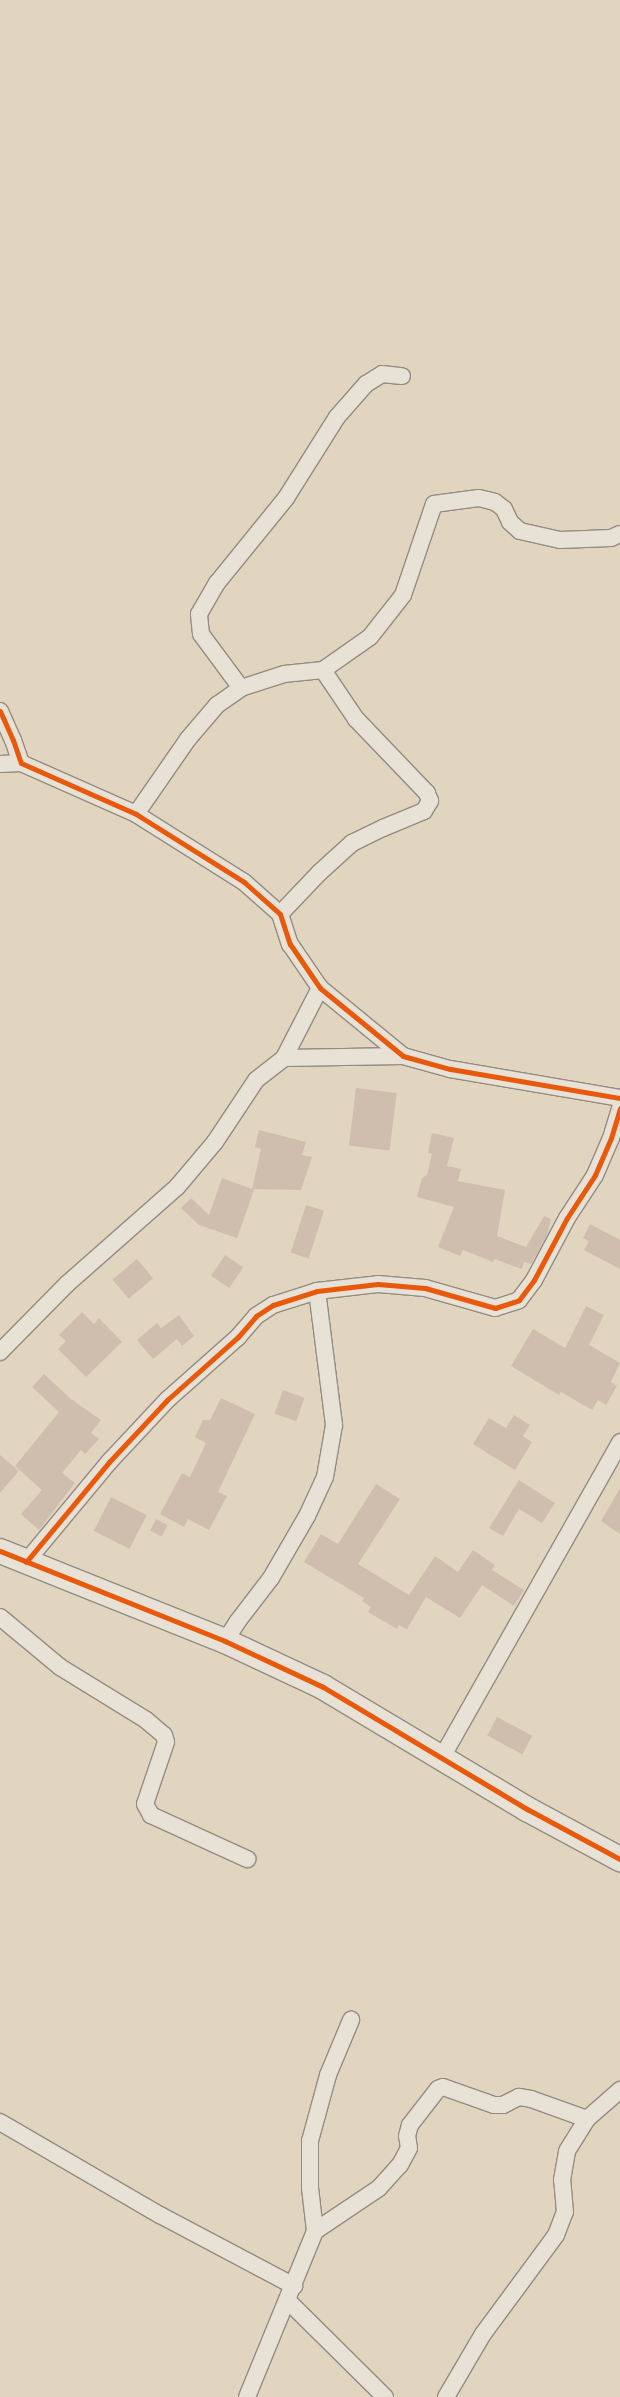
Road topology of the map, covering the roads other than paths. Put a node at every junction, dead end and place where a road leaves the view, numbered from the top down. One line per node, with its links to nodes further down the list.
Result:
1 (402, 376): 4 (street)
2 (620, 534): 3 (street)
3 (323, 670): 4 (street); 9 (street)
4 (240, 688): 8 (street)
5 (0, 711): 6 (street)
6 (21, 763): 7 (street); 8 (street)
7 (0, 764)
8 (136, 814): 9 (street)
9 (280, 914): 10 (street)
10 (320, 988): 11 (street); 12 (street)
11 (403, 1056): 12 (street); 13 (street)
12 (284, 1058): 16 (street)
13 (620, 1098)
14 (620, 1108): 15 (street)
15 (316, 1291): 19 (street); 21 (street)
16 (0, 1352)
17 (620, 1442): 22 (street)
18 (0, 1551): 19 (street)
19 (26, 1562): 21 (street)
20 (0, 1617): 23 (street)
21 (226, 1641): 22 (street)
22 (441, 1759): 24 (street)
23 (247, 1859)
24 (620, 1859)
25 (351, 2020): 29 (street)
26 (620, 2090): 27 (street)
27 (588, 2119): 29 (street); 33 (street)
28 (0, 2122): 30 (street)
29 (316, 2230): 30 (street)
30 (290, 2293): 31 (street); 32 (street)
31 (247, 2397)
32 (385, 2397)
33 (446, 2397)

